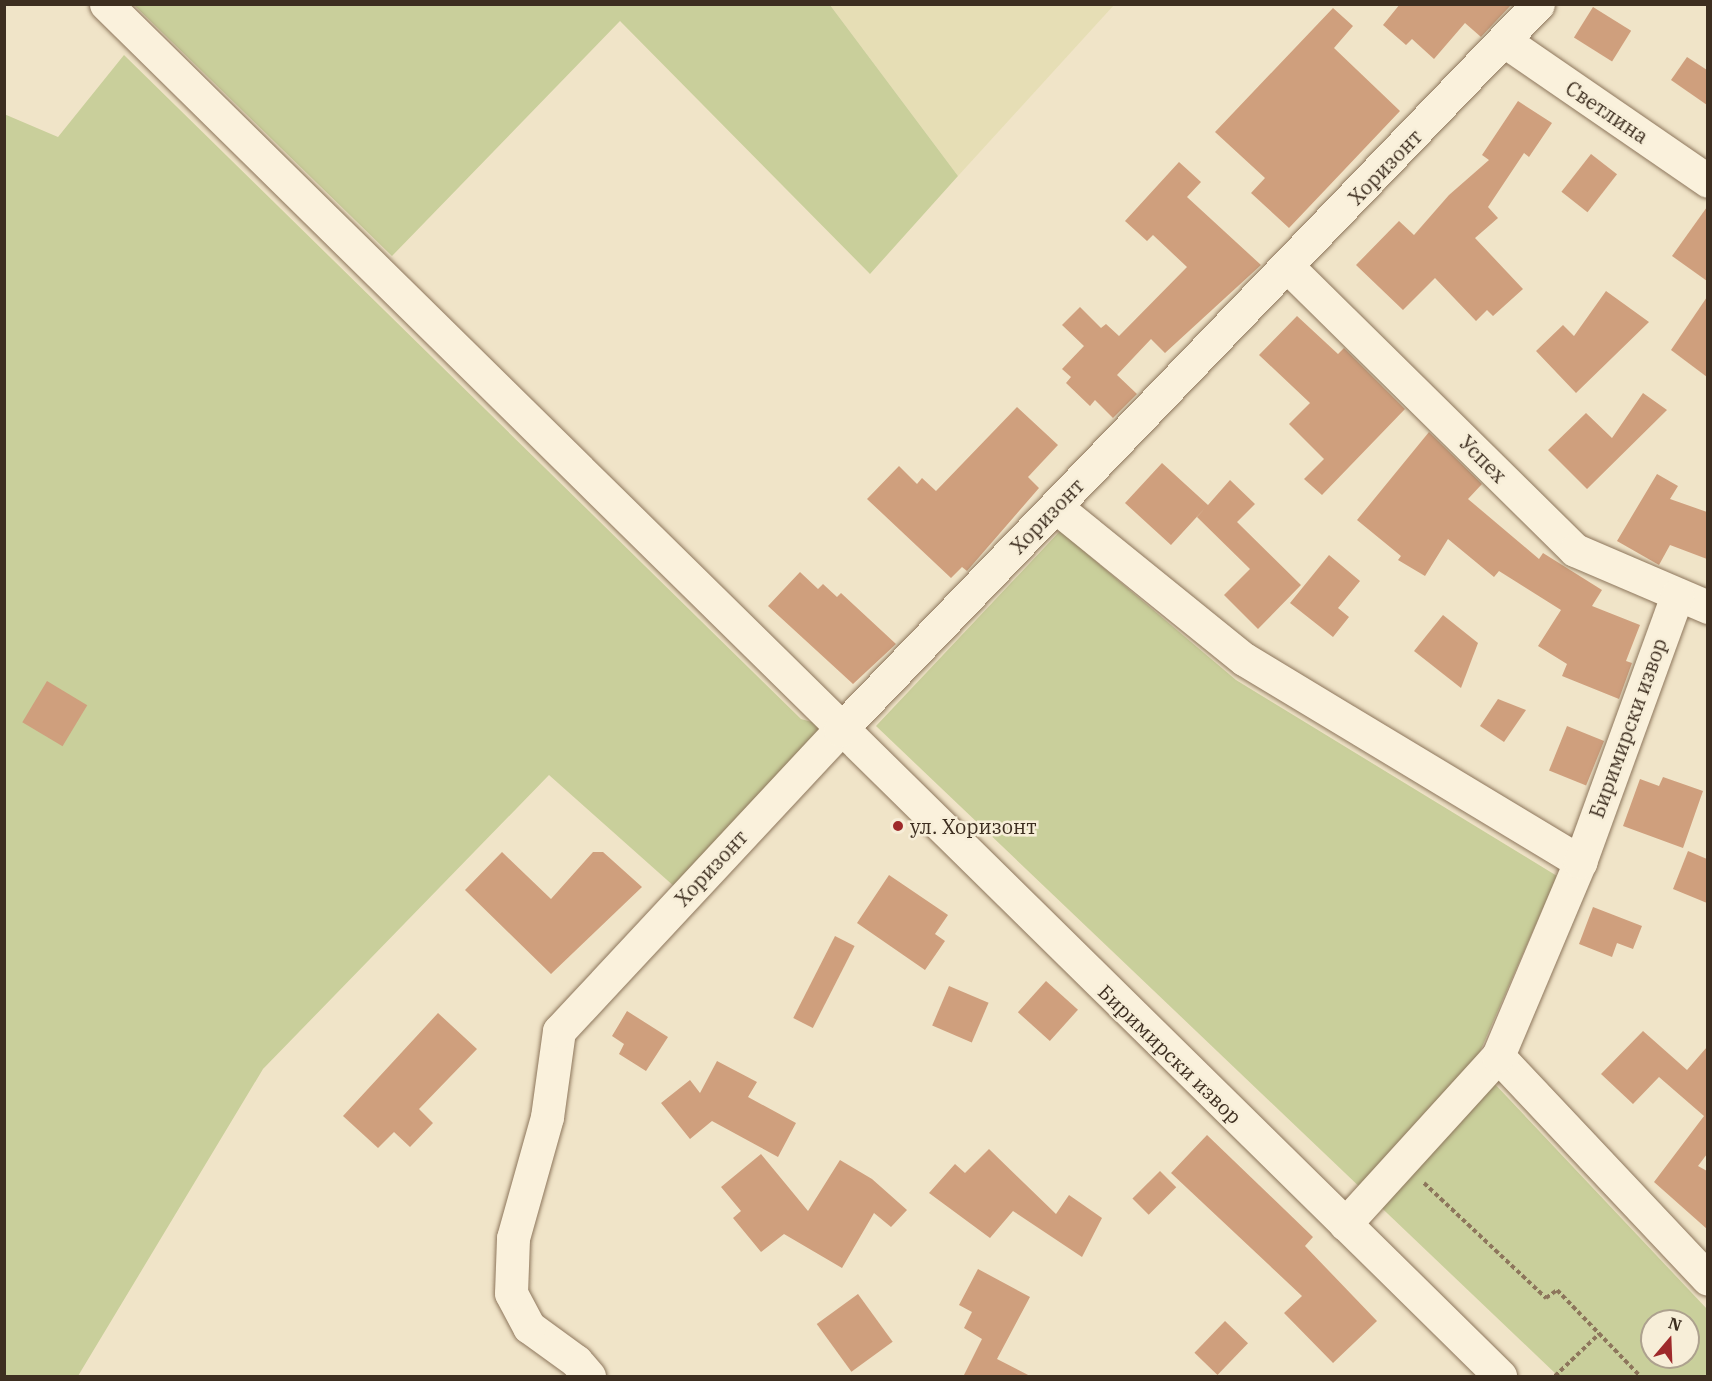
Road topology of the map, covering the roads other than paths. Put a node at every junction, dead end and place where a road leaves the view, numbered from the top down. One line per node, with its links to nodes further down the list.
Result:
1 (106, 4): 9 (street, Биримирски извор)
2 (1538, 4): 3 (street, Хоризонт)
3 (1506, 42): 4 (street, Светлина); 5 (street, Хоризонт)
4 (1707, 181)
5 (1288, 267): 6 (street, Хоризонт); 7 (street, Успех)
6 (1056, 507): 9 (street, Хоризонт); 10 (street)
7 (1677, 595): 8 (street, Успех); 10 (street, Биримирски извор)
8 (1707, 607)
9 (840, 730): 12 (street, Биримирски извор); 14 (street, Хоризонт)
10 (1580, 862): 11 (street, Биримирски извор)
11 (1498, 1056): 12 (street, Биримирски извор); 13 (street)
12 (1344, 1224): 15 (street, Биримирски извор)
13 (1707, 1279)
14 (589, 1377)
15 (1500, 1377)

